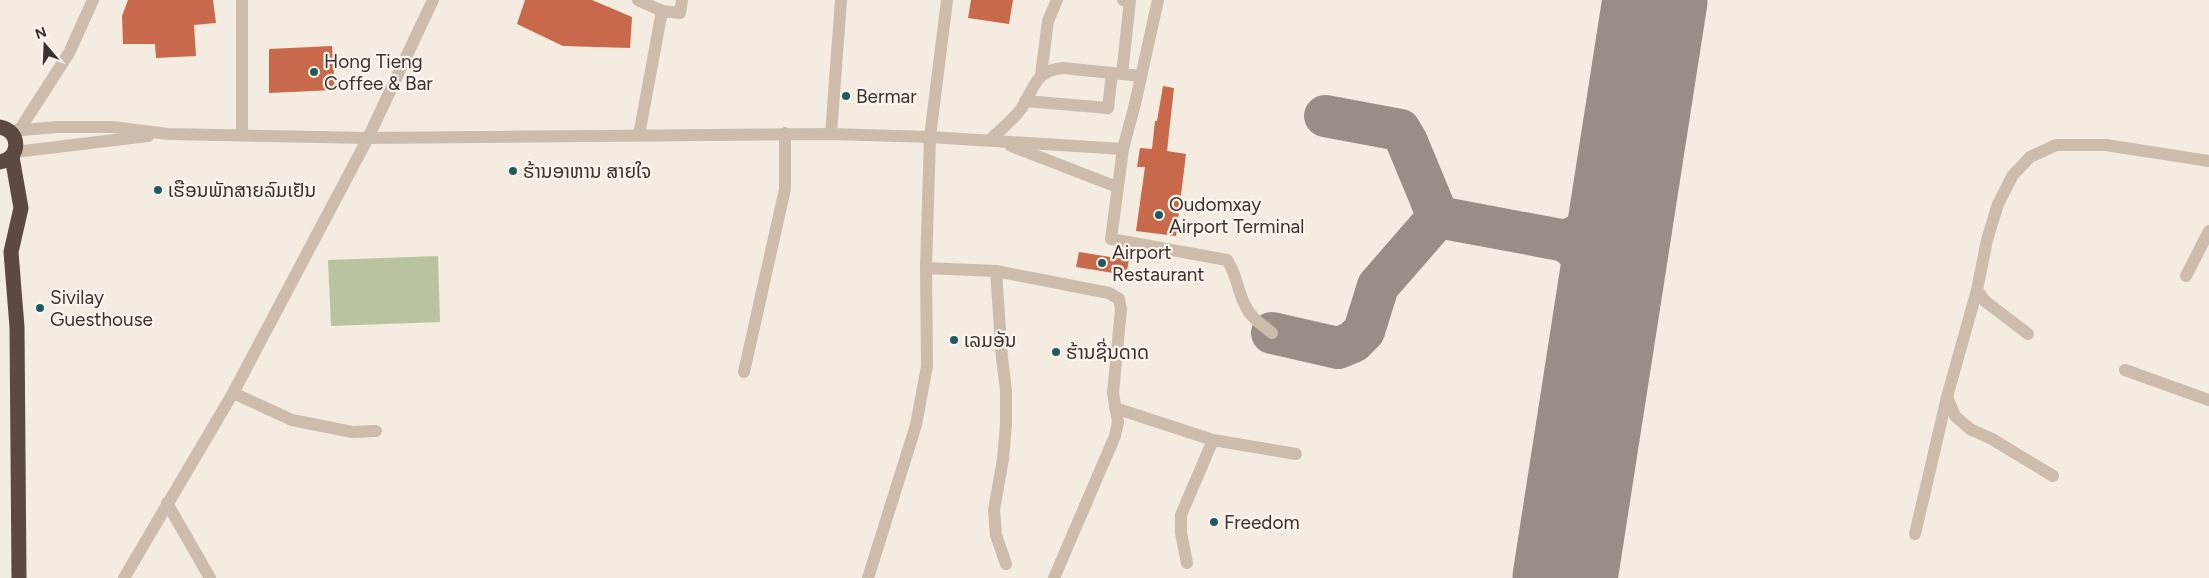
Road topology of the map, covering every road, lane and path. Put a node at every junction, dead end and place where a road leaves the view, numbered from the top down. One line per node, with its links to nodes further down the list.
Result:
1 (93, 0): 16 (street)
2 (242, 0): 20 (street)
3 (433, 0): 23 (street)
4 (638, 0): 11 (street)
5 (682, 0): 11 (street)
6 (841, 0): 19 (street)
7 (947, 0): 22 (street)
8 (1057, 0): 13 (street)
9 (1123, 0): 12 (street)
10 (1158, 0): 14 (street)
11 (662, 10): 21 (street)
12 (1117, 73): 13 (street); 14 (street); 15 (street)
13 (1041, 75): 15 (street)
14 (1141, 76): 25 (street)
15 (1025, 100): 24 (street)
16 (7, 128): 18 (street); 26 (highway)
17 (785, 133): 19 (street); 21 (street); 37 (street)
18 (168, 134): 20 (street); 26 (street)
19 (831, 134): 22 (street)
20 (242, 135): 23 (street)
21 (639, 135): 23 (street)
22 (930, 137): 24 (street); 30 (street)
23 (368, 138): 38 (street)
24 (994, 141): 25 (street); 28 (street)
25 (1123, 149): 28 (street)
26 (9, 157): 50 (highway)
27 (2209, 161): 33 (street)
28 (1117, 187): 34 (street)
29 (2209, 231): 32 (street)
30 (926, 268): 31 (street); 53 (street)
31 (996, 272): 41 (street); 49 (street)
32 (2186, 276)
33 (1977, 290): 35 (street); 39 (street)
34 (1272, 333)
35 (2028, 334)
36 (2125, 370): 40 (street)
37 (744, 372)
38 (233, 393): 42 (street); 46 (street)
39 (1947, 397): 45 (street); 47 (street)
40 (2209, 400)
41 (1115, 408): 43 (street); 54 (street)
42 (376, 431)
43 (1213, 440): 44 (street); 48 (street)
44 (1296, 454)
45 (2053, 476)
46 (167, 504): 51 (street); 52 (street)
47 (1915, 534)
48 (1187, 563)
49 (1006, 564)
50 (19, 578)
51 (124, 578)
52 (210, 578)
53 (868, 578)
54 (1054, 578)

